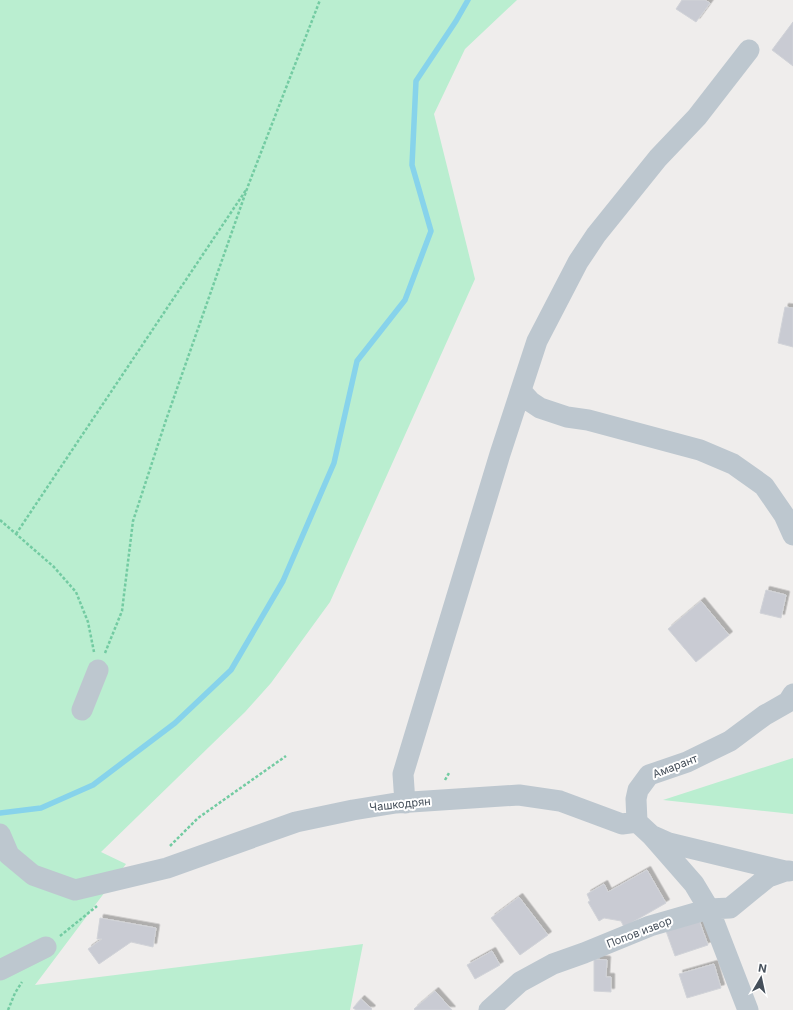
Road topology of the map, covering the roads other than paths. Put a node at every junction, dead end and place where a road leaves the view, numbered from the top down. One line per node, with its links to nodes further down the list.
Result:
1 (749, 50): 2 (street)
2 (521, 390): 3 (street); 7 (street)
3 (793, 535)
4 (98, 670): 6 (street)
5 (791, 699): 8 (street, Амарант)
6 (82, 710)
7 (405, 803): 8 (street, Чашкодрян); 9 (street, Чашкодрян)
8 (644, 828): 10 (street); 11 (street)
9 (0, 834)
10 (789, 871): 11 (street, Попов извор)
11 (709, 909): 14 (street, Попов извор); 15 (street)
12 (46, 947): 13 (street)
13 (0, 970)
14 (490, 1010)
15 (748, 1010)

